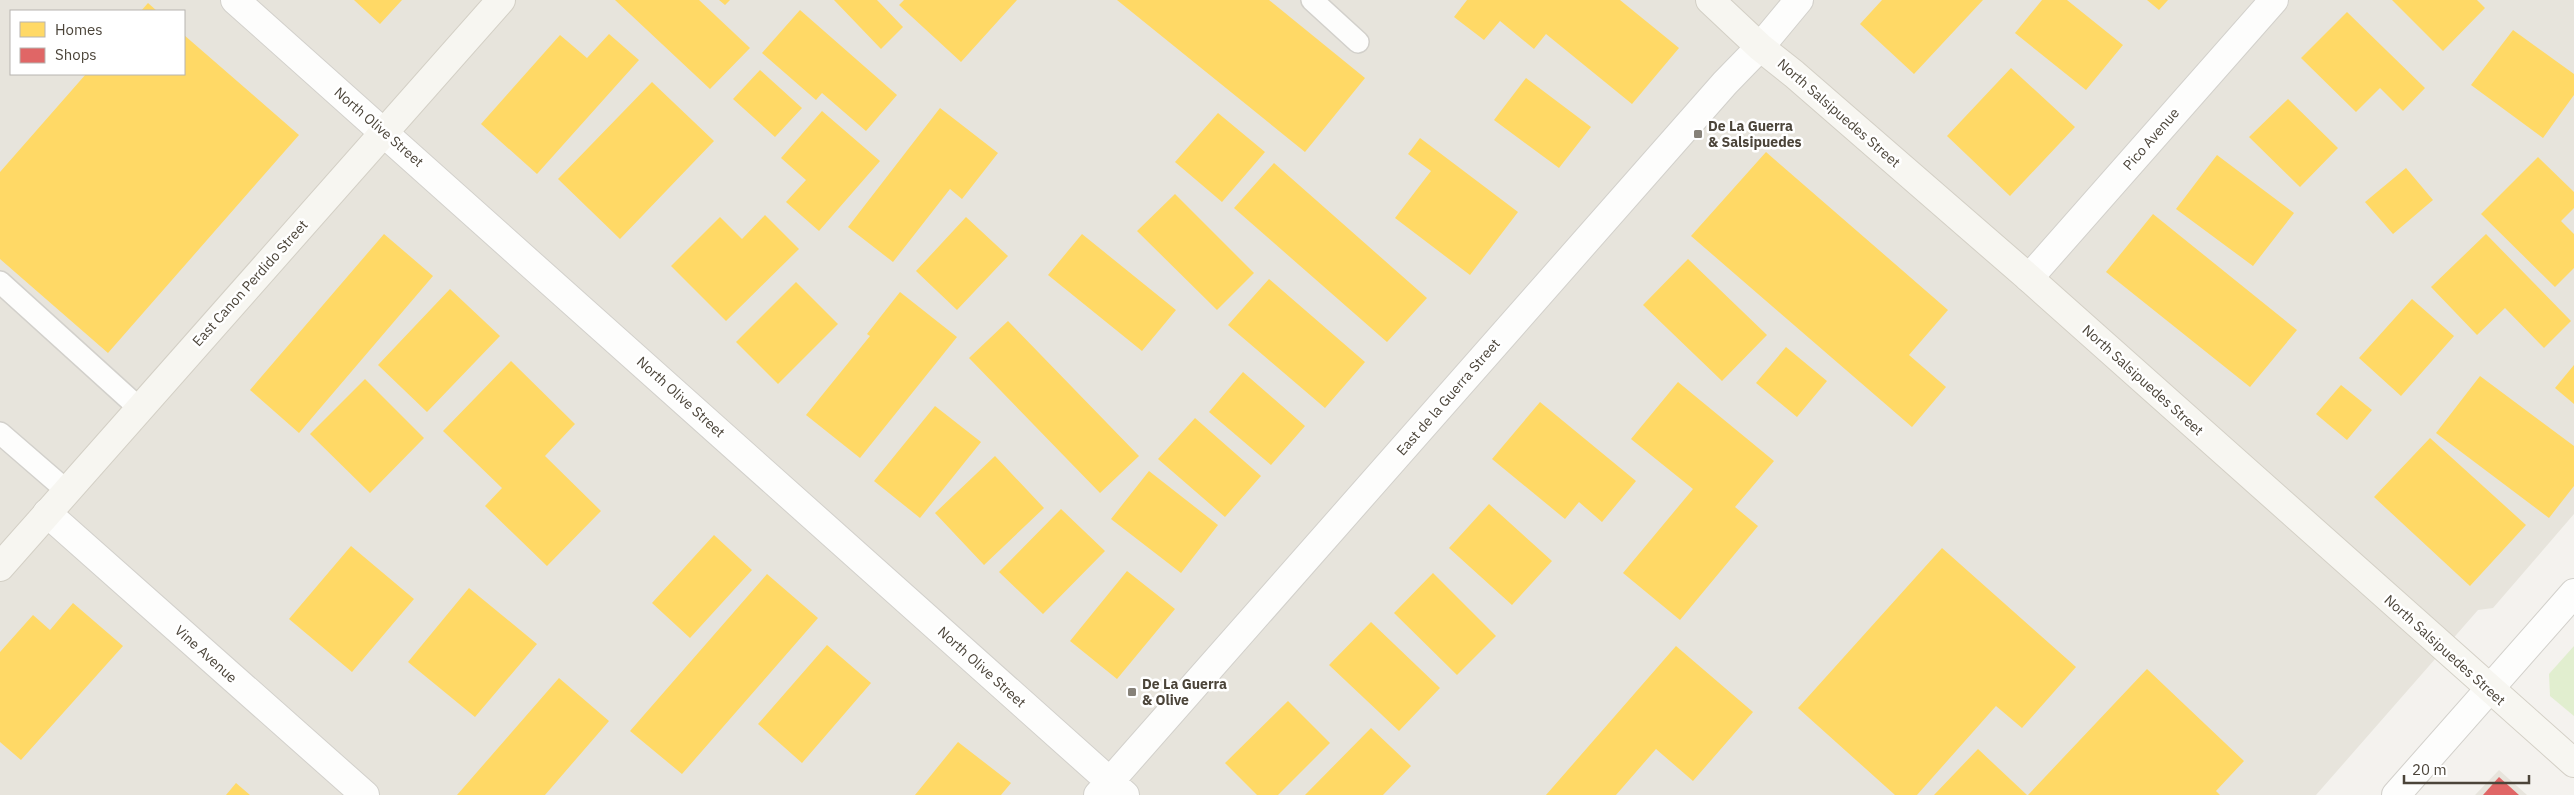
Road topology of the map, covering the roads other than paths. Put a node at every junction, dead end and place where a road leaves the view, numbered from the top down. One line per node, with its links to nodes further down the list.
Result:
1 (235, 0): 9 (street, North Olive Street)
2 (501, 0): 9 (street, East Canon Perdido Street)
3 (1312, 0): 7 (lane)
4 (1710, 0): 8 (street, North Salsipuedes Street)
5 (1799, 0): 8 (street, East de la Guerra Street)
6 (2274, 0): 10 (street, Pico Avenue)
7 (1358, 42)
8 (1760, 47): 10 (street, North Salsipuedes Street); 20 (street, East de la Guerra Street)
9 (384, 132): 12 (street, East Canon Perdido Street); 20 (street, North Olive Street)
10 (2029, 278): 18 (street, North Salsipuedes Street)
11 (0, 282): 12 (lane)
12 (140, 408): 14 (street, East Canon Perdido Street)
13 (0, 433): 14 (lane)
14 (67, 491): 15 (street, East Canon Perdido Street)
15 (47, 514): 16 (street, East Canon Perdido Street); 21 (street, Vine Avenue)
16 (0, 567)
17 (2574, 593): 18 (street)
18 (2489, 690): 19 (street, North Salsipuedes Street); 22 (street)
19 (2574, 763)
20 (1111, 791)
21 (364, 795)
22 (2396, 795)

